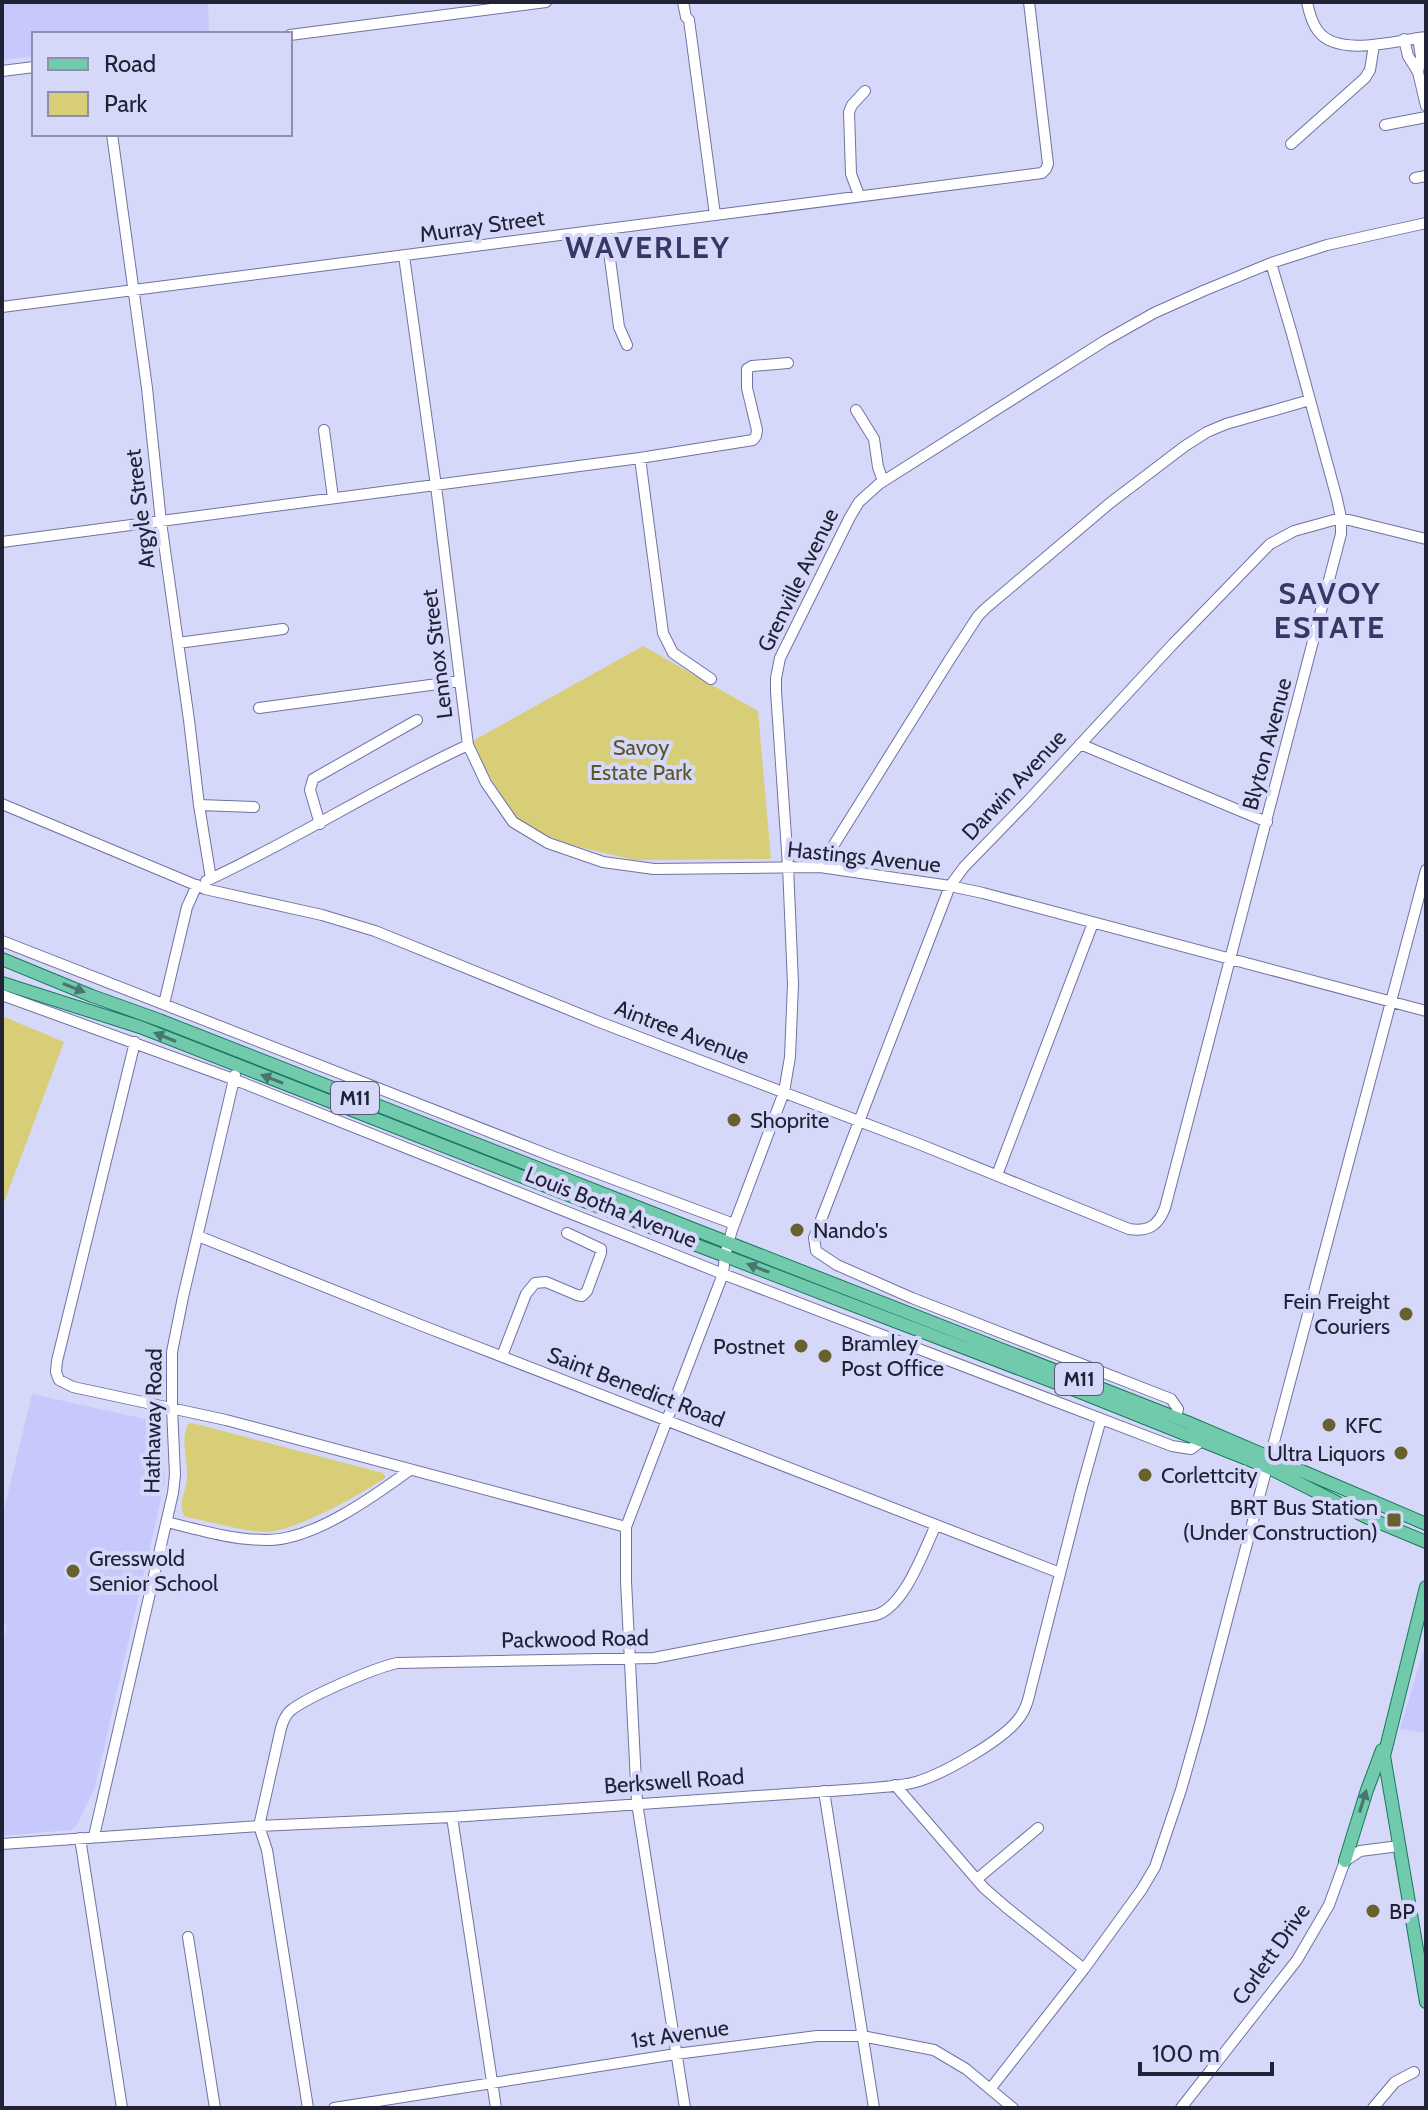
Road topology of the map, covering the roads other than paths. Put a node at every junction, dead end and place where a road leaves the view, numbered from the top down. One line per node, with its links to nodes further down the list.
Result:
1 (546, 2): 7 (street)
2 (683, 2): 6 (street)
3 (690, 2): 6 (street)
4 (1029, 2): 20 (street, Murray Street)
5 (1307, 2): 10 (street)
6 (689, 20): 21 (street)
7 (292, 35)
8 (1422, 37): 9 (street); 13 (street)
9 (1404, 39): 10 (street); 13 (street)
10 (1374, 45): 19 (street)
11 (32, 67): 12 (street)
12 (2, 71)
13 (1418, 72): 15 (street)
14 (865, 91): 20 (street)
15 (1426, 106)
16 (1426, 117): 17 (street)
17 (1385, 125)
18 (112, 136): 26 (street, Argyle Street)
19 (1291, 144)
20 (859, 195): 21 (street, Murray Street)
21 (715, 215): 23 (street, Murray Street)
22 (1426, 223): 25 (street, Grenville Avenue)
23 (606, 229): 24 (street, Murray Street); 28 (street)
24 (404, 256): 26 (street, Murray Street); 35 (street, Lennox Street)
25 (1271, 263): 30 (street, Blyton Avenue); 34 (street, Grenville Avenue)
26 (134, 291): 27 (street, Murray Street); 38 (street, Argyle Street)
27 (2, 307)
28 (627, 345)
29 (788, 363): 33 (street)
30 (1310, 400): 37 (street, Blyton Avenue); 55 (street)
31 (856, 410): 34 (street)
32 (324, 430): 36 (street)
33 (640, 458): 35 (street); 43 (street)
34 (883, 481): 54 (street, Grenville Avenue)
35 (436, 486): 36 (street); 44 (street, Lennox Street)
36 (333, 498): 38 (street)
37 (1341, 518): 39 (street, Darwin Avenue); 47 (street, Darwin Avenue); 52 (street, Blyton Avenue)
38 (161, 522): 40 (street); 42 (street, Argyle Street)
39 (1426, 539)
40 (2, 542)
41 (283, 629): 42 (street)
42 (178, 643): 50 (street, Argyle Street)
43 (711, 679)
44 (460, 681): 45 (street); 48 (street, Lennox Street)
45 (259, 708)
46 (417, 720): 53 (street)
47 (1080, 744): 52 (street); 59 (street, Darwin Avenue)
48 (468, 745): 53 (street, Lennox Street); 54 (street, Hastings Avenue)
49 (2, 804): 58 (street, Aintree Avenue)
50 (199, 805): 51 (street); 57 (street, Argyle Street)
51 (254, 807)
52 (1267, 822): 63 (street, Blyton Avenue)
53 (320, 824): 57 (street, Lennox Street)
54 (788, 866): 55 (street, Hastings Avenue); 72 (street, Grenville Avenue)
55 (820, 867): 59 (street, Hastings Avenue)
56 (1426, 870): 66 (street)
57 (211, 879): 58 (street, Lennox Street)
58 (197, 885): 67 (street); 72 (street, Aintree Avenue)
59 (950, 886): 60 (street, Hastings Avenue); 73 (street, Darwin Avenue)
60 (1093, 923): 63 (street, Hastings Avenue); 74 (street)
61 (2, 941): 67 (street, Louis Botha Avenue)
62 (2, 959): 70 (main road, Louis Botha Avenue / M11, one-way to 70)
63 (1229, 959): 66 (street, Hastings Avenue); 76 (street, Blyton Avenue)
64 (2, 983): 70 (main road, Louis Botha Avenue / M11, one-way to 64)
65 (2, 995): 69 (street, Louis Botha Avenue)
66 (1391, 1002): 68 (street, Hastings Avenue); 95 (street)
67 (164, 1004): 75 (street, Louis Botha Avenue)
68 (1426, 1011)
69 (135, 1042): 71 (street, Louis Botha Avenue); 90 (street)
70 (240, 1059): 71 (street, Hathaway Road); 79 (main road, Louis Botha Avenue / M11); 81 (main road, Louis Botha Avenue / M11, one-way to 70)
71 (233, 1079): 78 (street, Hathaway Road); 83 (street, Louis Botha Avenue)
72 (784, 1092): 73 (street, Aintree Avenue); 75 (street, Grenville Avenue)
73 (860, 1122): 74 (street, Aintree Avenue); 80 (street, Darwin Avenue)
74 (997, 1175): 76 (street, Aintree Avenue)
75 (734, 1224): 79 (street, Grenville Avenue)
76 (1148, 1229)
77 (567, 1233): 89 (street)
78 (198, 1236): 89 (street, Saint Benedict Road); 90 (street, Hathaway Road)
79 (728, 1242): 81 (street, Grenville Avenue); 84 (main road, Louis Botha Avenue / M11)
80 (814, 1243): 82 (street, Louis Botha Avenue)
81 (725, 1255): 83 (street, Grenville Avenue); 87 (main road, Louis Botha Avenue / M11, one-way to 81)
82 (837, 1265): 84 (street); 85 (street, Louis Botha Avenue)
83 (723, 1274): 88 (street, Louis Botha Avenue); 93 (street, Grenville Avenue)
84 (829, 1283): 86 (main road, Louis Botha Avenue / M11)
85 (920, 1301): 86 (street); 91 (street, Louis Botha Avenue)
86 (913, 1316): 91 (main road, Louis Botha Avenue / M11)
87 (897, 1321): 88 (street); 94 (main road, Louis Botha Avenue / M11)
88 (891, 1337): 92 (street, Louis Botha Avenue)
89 (502, 1356): 93 (street, Saint Benedict Road)
90 (172, 1408): 96 (street); 97 (street, Hathaway Road)
91 (1176, 1418): 95 (main road, Louis Botha Avenue / M11)
92 (1101, 1419): 94 (street, Louis Botha Avenue); 102 (street, Berkswell Road)
93 (667, 1420): 99 (street, Saint Benedict Road); 100 (street, Grenville Avenue)
94 (1203, 1440): 95 (main road, Louis Botha Avenue / M11)
95 (1268, 1462): 98 (main road, Louis Botha Avenue / M11); 101 (main road, Louis Botha Avenue / M11); 120 (street)
96 (410, 1470): 97 (street); 100 (street)
97 (167, 1522): 112 (street, Hathaway Road)
98 (1426, 1524)
99 (936, 1525): 102 (street, Saint Benedict Road); 104 (street, Packwood Road)
100 (626, 1527): 104 (street)
101 (1426, 1542)
102 (1060, 1573): 106 (street, Berkswell Road)
103 (1426, 1587): 105 (main road)
104 (629, 1660): 108 (street); 110 (street, Packwood Road)
105 (1386, 1743): 115 (main road); 116 (main road, one-way to 105)
106 (895, 1785): 107 (street, Berkswell Road); 117 (street)
107 (824, 1791): 108 (street, Berkswell Road); 122 (street)
108 (637, 1803): 109 (street, Berkswell Road); 123 (street)
109 (452, 1817): 110 (street, Berkswell Road); 125 (street)
110 (259, 1826): 112 (street, Berkswell Road); 129 (street)
111 (1038, 1828): 117 (street)
112 (94, 1836): 113 (street, Berkswell Road)
113 (80, 1838): 114 (street, Berkswell Road); 127 (street)
114 (2, 1844)
115 (1399, 1846): 116 (street); 119 (main road)
116 (1345, 1861): 135 (street, Corlett Drive)
117 (977, 1879): 120 (street)
118 (188, 1937): 128 (street)
119 (1421, 1938): 121 (main road)
120 (1084, 1969): 126 (street)
121 (1426, 2002)
122 (862, 2036): 123 (street, 1st Avenue); 126 (street, 1st Avenue); 133 (street)
123 (676, 2054): 125 (street, 1st Avenue); 132 (street)
124 (1414, 2072): 136 (street)
125 (492, 2083): 130 (street, 1st Avenue); 131 (street)
126 (991, 2088): 134 (street, 1st Avenue)
127 (122, 2108)
128 (215, 2108)
129 (308, 2108)
130 (334, 2108)
131 (496, 2108)
132 (685, 2108)
133 (874, 2108)
134 (1013, 2108)
135 (1181, 2108)
136 (1373, 2108)

